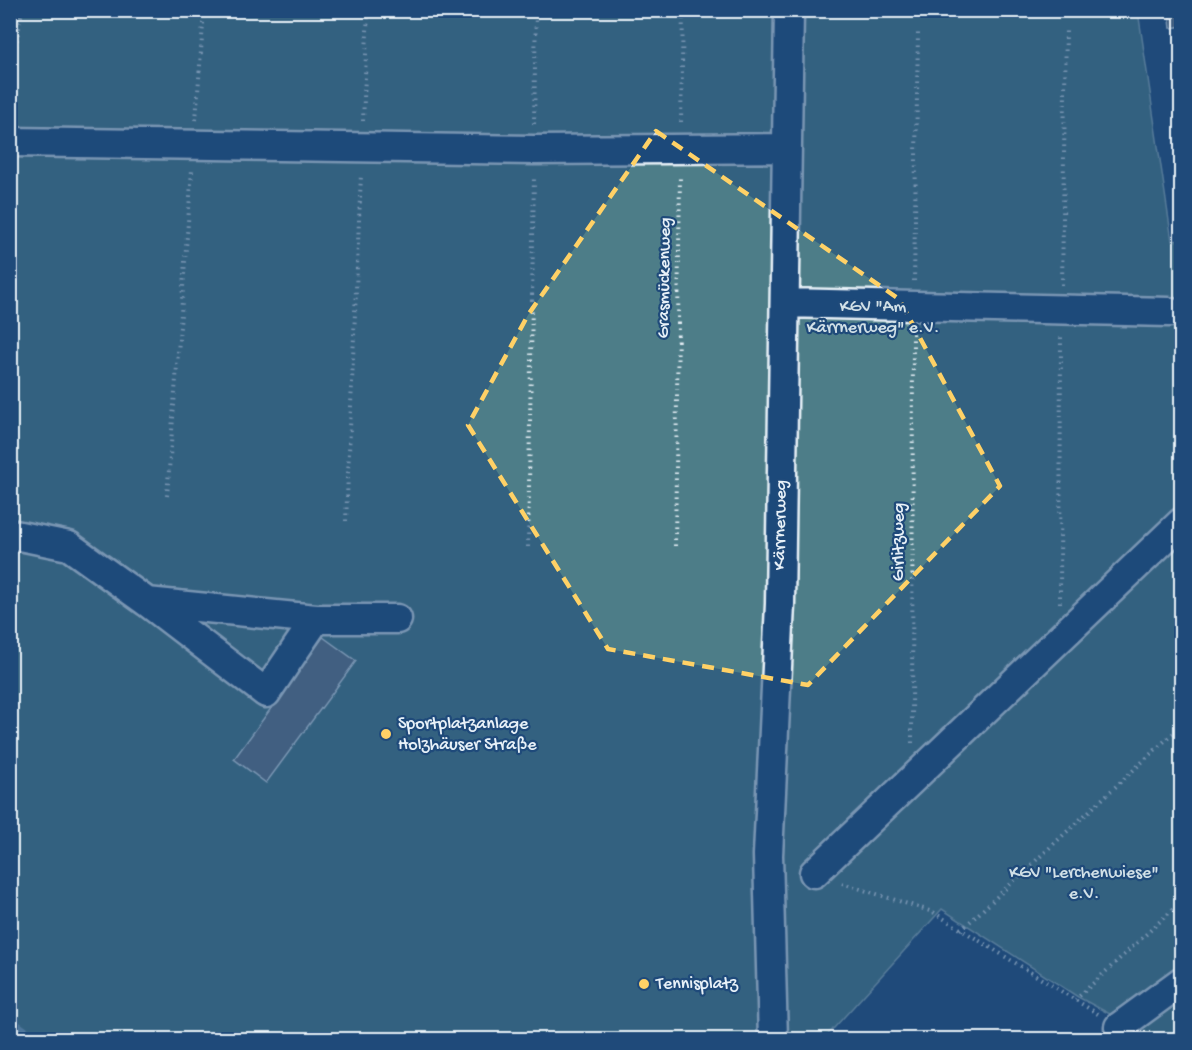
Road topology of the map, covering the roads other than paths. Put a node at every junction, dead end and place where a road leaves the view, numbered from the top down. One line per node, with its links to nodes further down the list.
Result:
1 (789, 10): 3 (street, Kärrnerweg)
2 (10, 142): 3 (street)
3 (787, 148): 4 (street, Kärrnerweg)
4 (784, 303): 5 (street); 14 (street, Kärrnerweg)
5 (1169, 312)
6 (1182, 522): 11 (street)
7 (10, 534): 8 (street)
8 (147, 602): 9 (street); 9 (street)
9 (316, 619): 10 (street)
10 (398, 619)
11 (814, 873)
12 (1182, 981): 13 (street)
13 (1119, 1027)
14 (773, 1040)

